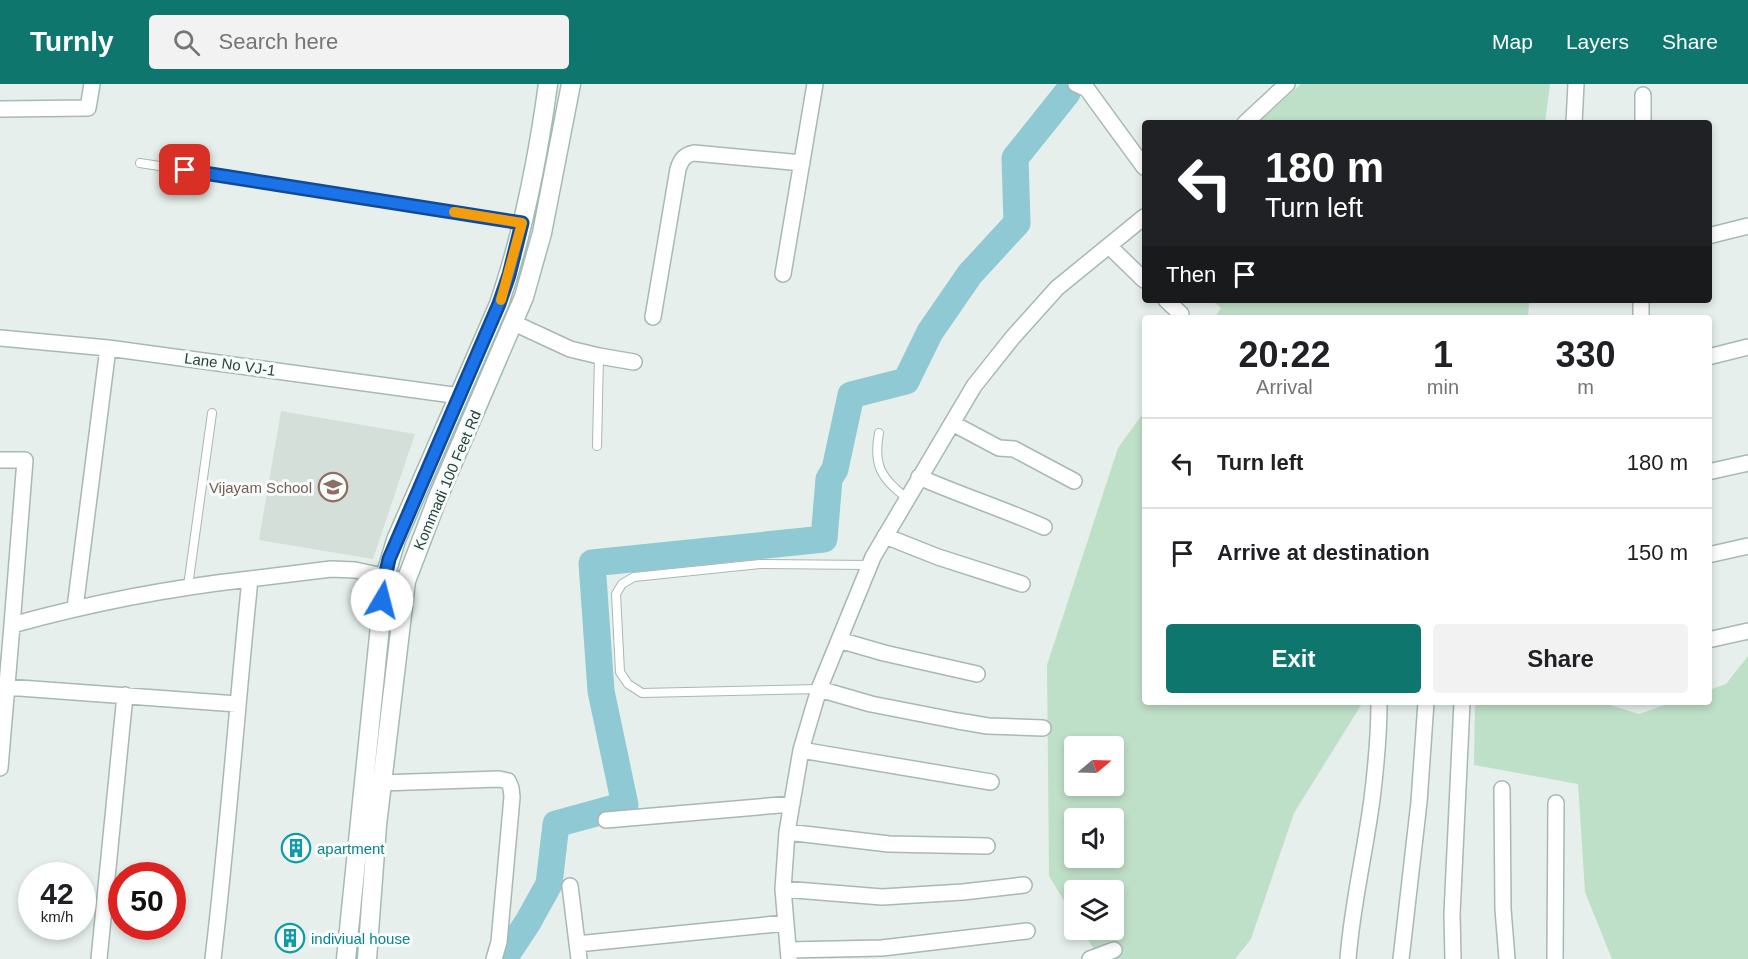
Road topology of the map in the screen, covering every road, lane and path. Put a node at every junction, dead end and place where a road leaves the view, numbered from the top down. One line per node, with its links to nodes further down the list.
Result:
1 (92, 84): 9 (street)
2 (548, 84): 17 (main road, Kommadi 100 Feet Rd)
3 (571, 84): 26 (main road, Kommadi 100 Feet Rd)
4 (815, 84): 14 (street)
5 (1076, 84): 15 (street)
6 (1287, 84): 10 (street)
7 (1576, 84): 11 (street)
8 (1643, 94): 12 (street)
9 (0, 109)
10 (1248, 120)
11 (1574, 120)
12 (1643, 120)
13 (140, 163): 17 (lane)
14 (802, 163): 21 (street); 25 (street)
15 (1142, 164)
16 (1142, 219): 20 (street)
17 (522, 223): 33 (main road, Kommadi 100 Feet Rd)
18 (1748, 226): 19 (street)
19 (1712, 235)
20 (1109, 246): 22 (street); 35 (street)
21 (783, 274)
22 (1142, 278)
23 (1169, 303): 24 (street)
24 (1181, 314)
25 (653, 317)
26 (514, 323): 30 (street); 51 (main road, Kommadi 100 Feet Rd)
27 (0, 338): 29 (street, Lane No VJ-1)
28 (1748, 347): 31 (street)
29 (108, 348): 33 (street, Lane No VJ-1); 54 (street)
30 (599, 356): 32 (street); 37 (lane)
31 (1712, 356)
32 (634, 362)
33 (460, 396): 49 (main road, Kommadi 100 Feet Rd)
34 (212, 413): 53 (lane)
35 (952, 423): 41 (street); 42 (street)
36 (879, 433): 43 (lane)
37 (597, 446)
38 (0, 460): 55 (street)
39 (1748, 462): 40 (street)
40 (1712, 471)
41 (919, 477): 43 (street); 44 (street)
42 (1074, 481)
43 (907, 498): 45 (street)
44 (1044, 527)
45 (885, 536): 48 (street); 52 (street)
46 (1748, 546): 47 (street)
47 (1712, 554)
48 (870, 565): 58 (street); 61 (lane)
49 (385, 577): 50 (street); 51 (street); 88 (main road, Kommadi 100 Feet Rd)
50 (250, 579): 53 (street); 63 (street)
51 (406, 581): 71 (main road, Kommadi 100 Feet Rd)
52 (1022, 585)
53 (188, 586): 54 (street)
54 (75, 608): 55 (street)
55 (12, 625): 60 (street)
56 (1748, 631): 57 (street)
57 (1712, 639)
58 (839, 640): 59 (street); 61 (street)
59 (977, 674)
60 (6, 687): 62 (street); 69 (street)
61 (819, 689): 67 (street); 68 (street)
62 (125, 695): 63 (street); 86 (street)
63 (237, 704): 87 (street)
64 (1379, 705): 92 (street)
65 (1426, 705): 93 (street)
66 (1462, 705): 94 (street)
67 (1043, 728)
68 (801, 750): 70 (street); 74 (street)
69 (0, 768)
70 (991, 782)
71 (381, 783): 89 (main road, Kommadi 100 Feet Rd); 90 (street)
72 (1502, 789): 95 (street)
73 (1557, 802): 96 (street)
74 (792, 804): 75 (street); 76 (street)
75 (606, 820)
76 (787, 832): 77 (street); 80 (street)
77 (987, 846)
78 (1024, 885): 80 (street)
79 (570, 886): 84 (street)
80 (783, 889): 81 (street)
81 (786, 923): 84 (street); 85 (street)
82 (1027, 931): 85 (street)
83 (1114, 950): 91 (street)
84 (578, 951)
85 (788, 954)
86 (99, 959)
87 (213, 959)
88 (346, 959)
89 (367, 959)
90 (494, 959)
91 (1090, 959)
92 (1348, 959)
93 (1401, 959)
94 (1453, 959)
95 (1507, 959)
96 (1555, 959)

